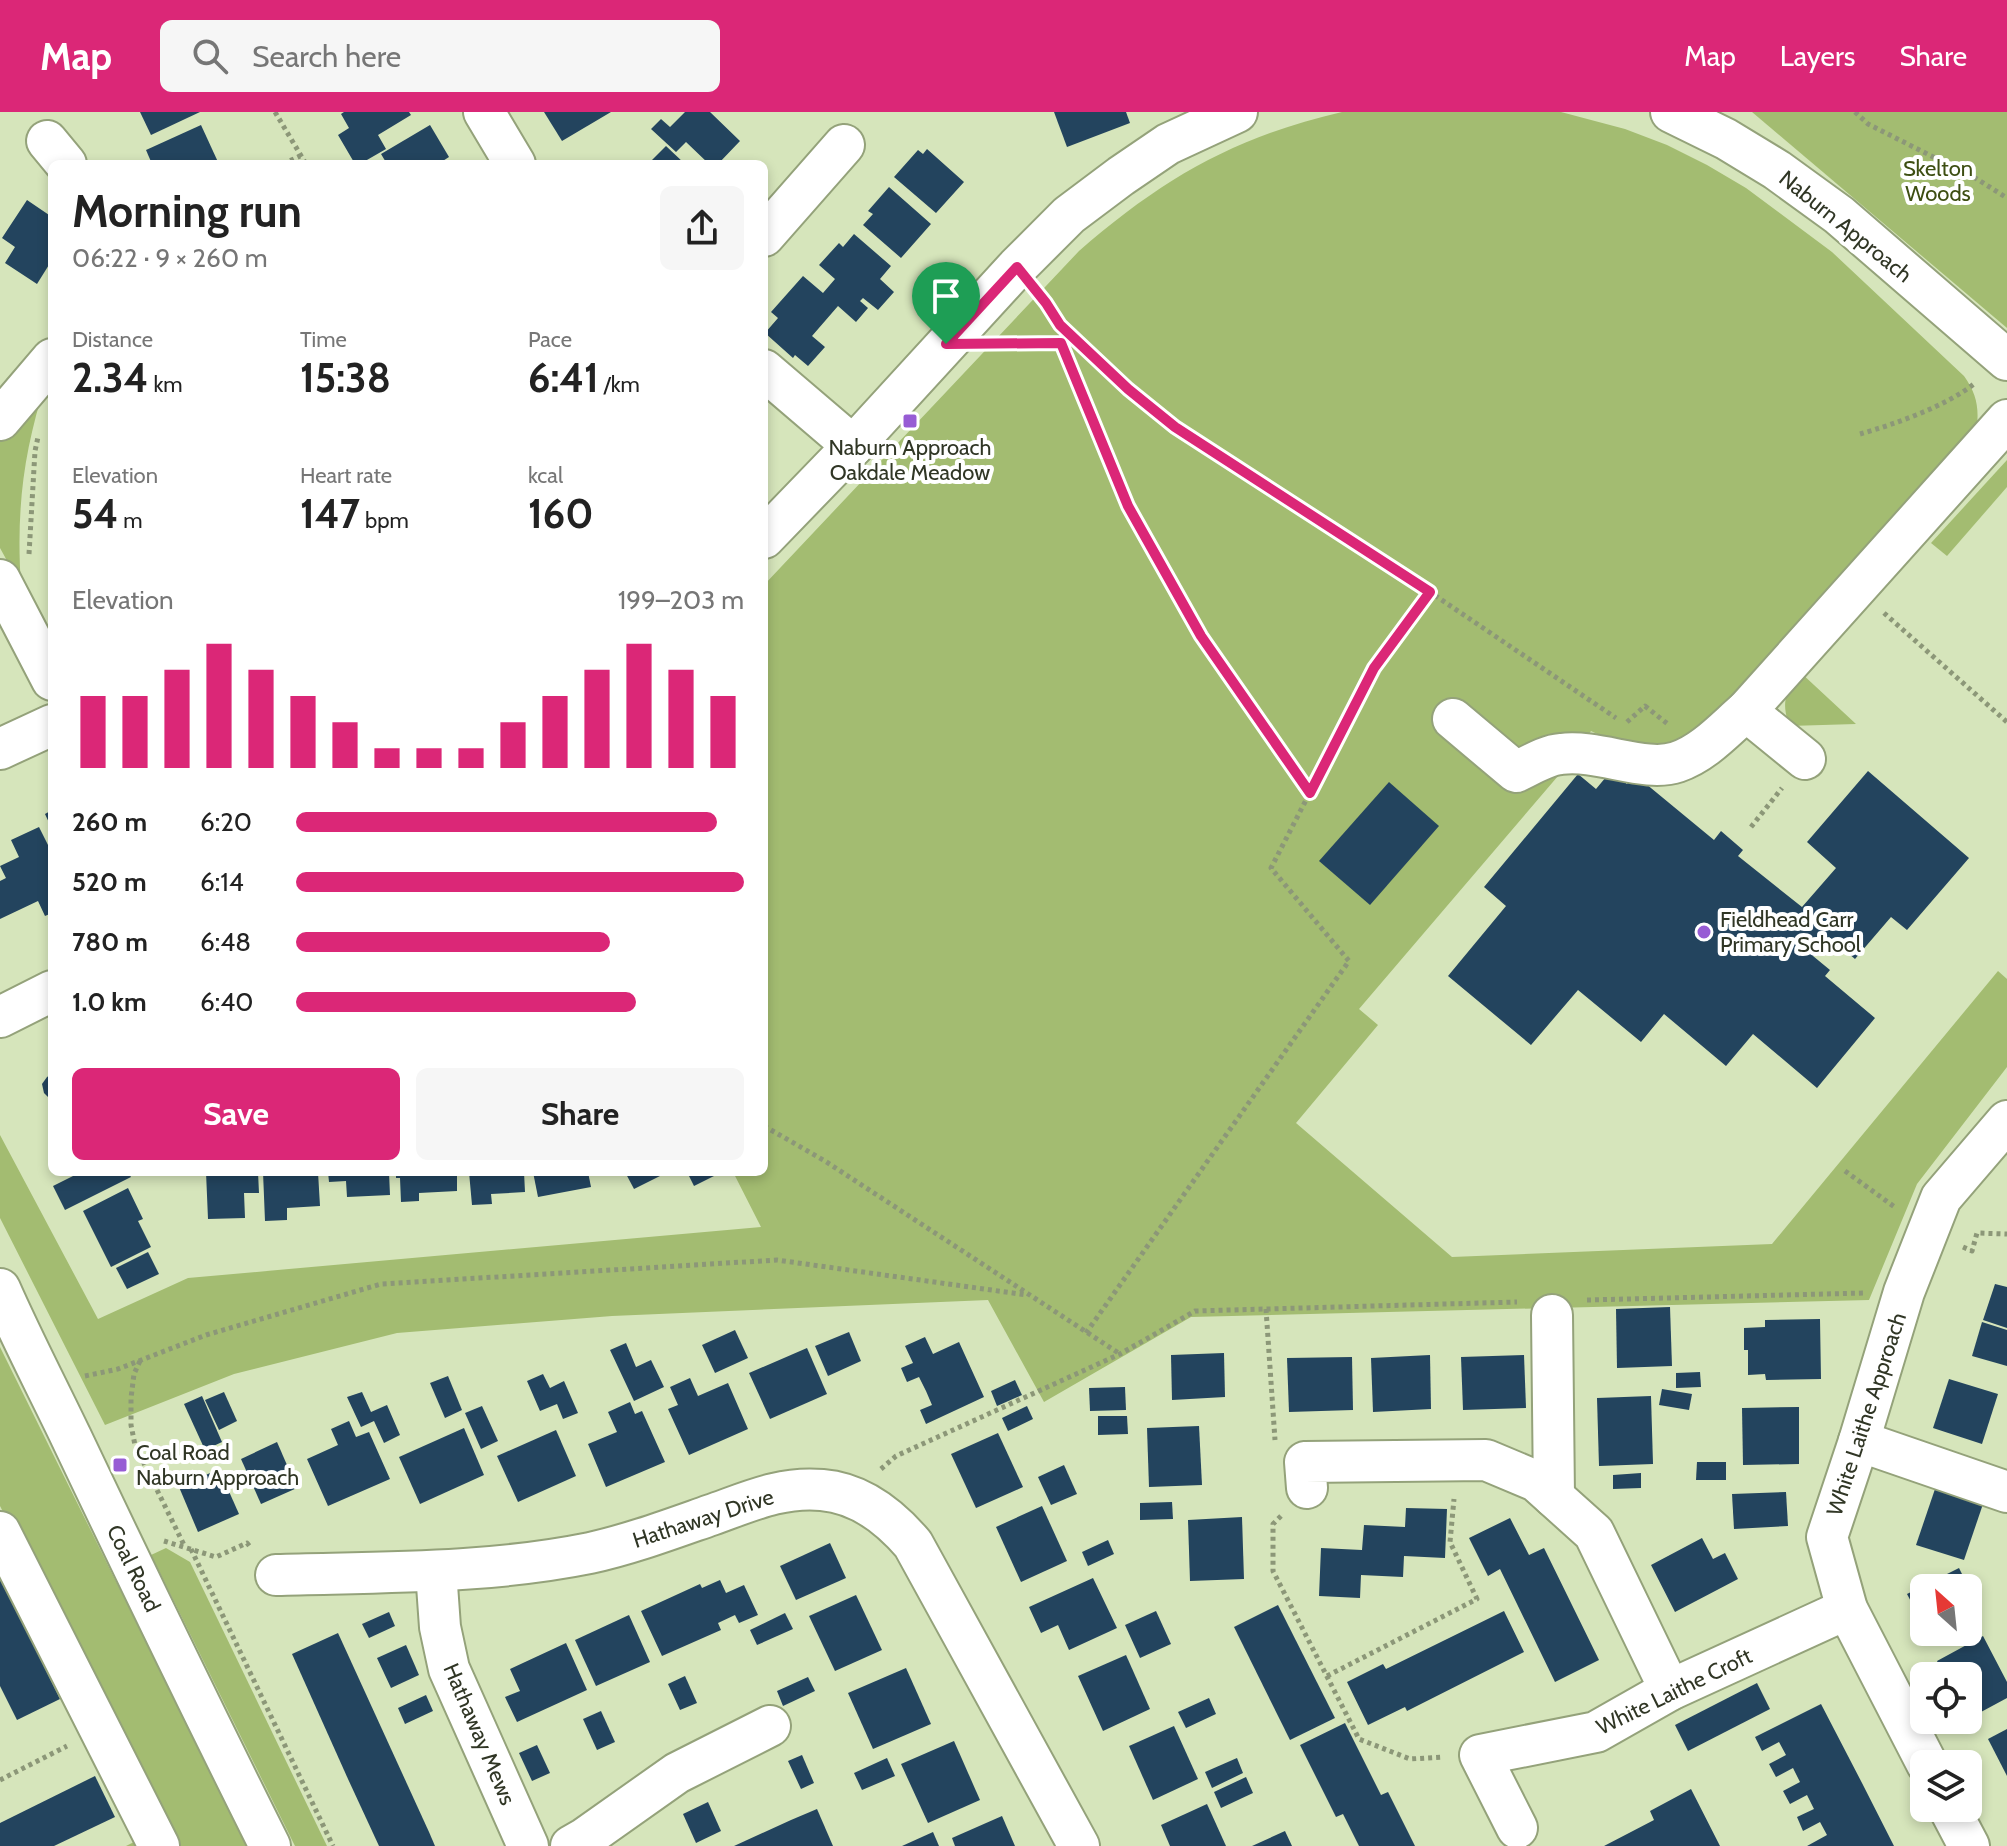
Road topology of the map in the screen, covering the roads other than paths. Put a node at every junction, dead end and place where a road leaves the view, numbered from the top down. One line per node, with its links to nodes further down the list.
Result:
1 (484, 112): 5 (street)
2 (1671, 112): 7 (street, Naburn Approach)
3 (1226, 114): 12 (street)
4 (844, 145): 6 (street)
5 (513, 160)
6 (768, 231)
7 (2006, 359)
8 (48, 364): 10 (street)
9 (768, 373): 12 (street)
10 (0, 420)
11 (2007, 420): 16 (street)
12 (853, 446): 13 (street)
13 (768, 534)
14 (14, 573): 15 (street)
15 (48, 669)
16 (1746, 711): 17 (street); 20 (street)
17 (1453, 719)
18 (48, 727): 19 (street)
19 (0, 749)
20 (1805, 759)
21 (48, 993): 22 (street)
22 (0, 1017)
23 (2007, 1121): 26 (street, White Laithe Approach)
24 (0, 1289): 40 (street, Coal Road)
25 (1552, 1306): 29 (street)
26 (1859, 1441): 28 (street); 33 (street, White Laithe Approach)
27 (1306, 1475): 29 (street)
28 (2007, 1492)
29 (1554, 1497): 34 (street)
30 (0, 1532): 39 (street)
31 (436, 1571): 32 (street, Hathaway Drive); 41 (street, Hathaway Mews); 43 (street, Hathaway Drive)
32 (276, 1575)
33 (1847, 1609): 34 (street, White Laithe Croft); 36 (street, White Laithe Approach)
34 (1670, 1690): 38 (street, White Laithe Croft)
35 (770, 1726): 42 (street)
36 (1920, 1750)
37 (1956, 1822): 44 (street)
38 (1517, 1828)
39 (159, 1846)
40 (270, 1846)
41 (528, 1846)
42 (571, 1846)
43 (1079, 1846)
44 (1969, 1846)

